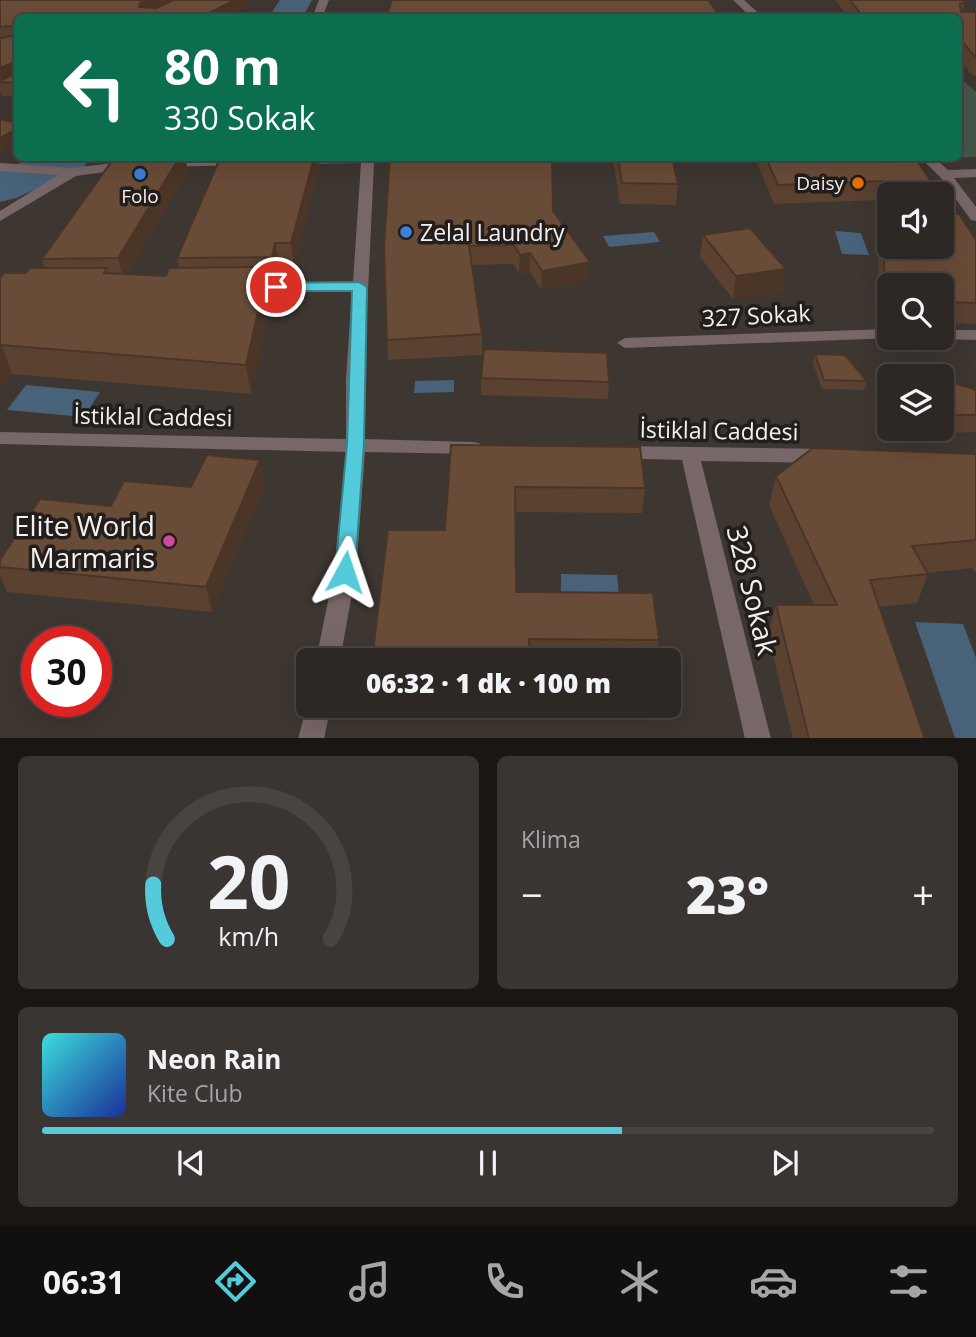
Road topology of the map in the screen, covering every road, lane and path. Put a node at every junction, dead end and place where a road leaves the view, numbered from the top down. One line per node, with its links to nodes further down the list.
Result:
1 (738, 0): 2 (street)
2 (754, 14)
3 (258, 161): 7 (street)
4 (377, 161): 13 (street)
5 (932, 161): 9 (street)
6 (1, 167): 7 (street)
7 (72, 172): 10 (street)
8 (976, 173): 9 (street)
9 (945, 174): 11 (street)
10 (0, 217)
11 (976, 217)
12 (235, 287): 13 (street)
13 (359, 287): 19 (street)
14 (877, 334): 17 (street, 327 Sokak)
15 (954, 335): 16 (street)
16 (976, 335)
17 (625, 343)
18 (0, 438): 19 (street, İstiklal Caddesi)
19 (356, 444): 20 (street, İstiklal Caddesi); 24 (street)
20 (495, 449)
21 (606, 452): 22 (street, İstiklal Caddesi)
22 (690, 455): 23 (street, İstiklal Caddesi); 27 (street, 328 Sokak)
23 (840, 456)
24 (330, 648)
25 (316, 718): 26 (street)
26 (311, 738)
27 (758, 738)

